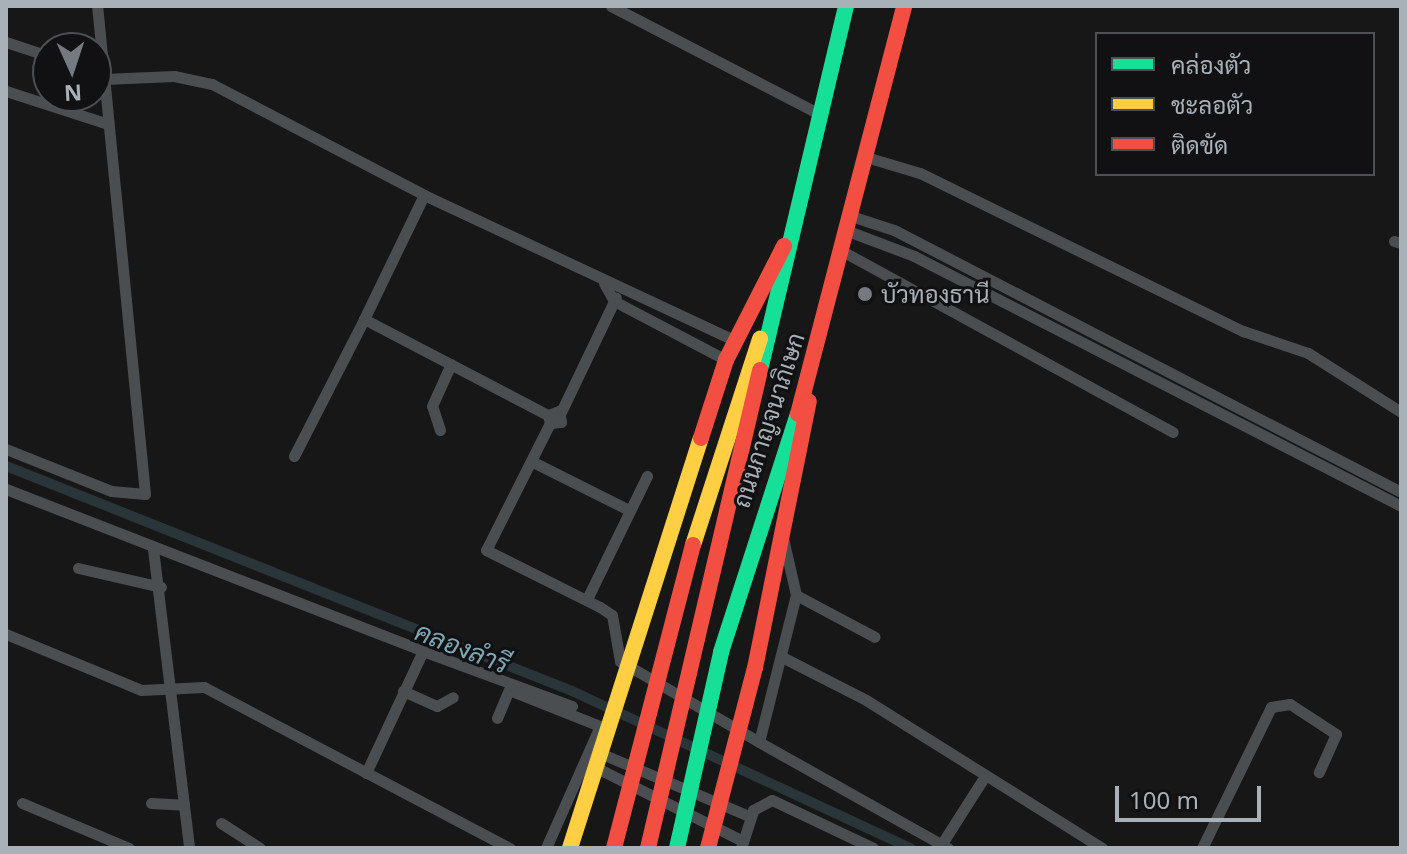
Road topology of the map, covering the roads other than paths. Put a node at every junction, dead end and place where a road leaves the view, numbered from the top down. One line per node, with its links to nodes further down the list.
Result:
1 (97, 6): 5 (street)
2 (611, 6): 11 (street)
3 (846, 6): 11 (main road, ถนนกาญจนาภิเษก)
4 (904, 6): 13 (main road, ถนนกาญจนาภิเษก)
5 (99, 32)
6 (6, 42): 7 (street)
7 (32, 51)
8 (112, 73): 14 (street)
9 (6, 91): 12 (street)
10 (104, 112): 12 (street)
11 (819, 114): 16 (main road, ถนนกาญจนาภิเษก)
12 (105, 123): 33 (street)
13 (866, 157): 15 (main road, ถนนกาญจนาภิเษก); 29 (street)
14 (424, 195): 18 (street); 22 (street)
15 (849, 224): 17 (main road, ถนนกาญจนาภิเษก); 38 (street); 39 (street)
16 (784, 246): 23 (main road, ถนนกาญจนาภิเษก); 25 (main road)
17 (842, 251): 28 (main road, ถนนกาญจนาภิเษก); 32 (street)
18 (604, 283): 19 (street); 20 (street)
19 (622, 283): 20 (street); 21 (street)
20 (614, 301): 24 (street); 30 (street)
21 (670, 307): 24 (street); 25 (street)
22 (364, 319): 27 (street); 34 (street)
23 (766, 323): 76 (main road); 77 (main road, ถนนกาญจนาภิเษก)
24 (662, 326): 26 (street)
25 (734, 340): 26 (main road)
26 (726, 360): 75 (main road)
27 (451, 364): 30 (street); 31 (street)
28 (813, 369): 41 (main road); 67 (main road, ถนนกาญจนาภิเษก)
29 (1401, 412)
30 (549, 419): 35 (street)
31 (440, 430)
32 (1173, 432)
33 (6, 449)
34 (294, 456)
35 (533, 462): 40 (street); 46 (street)
36 (647, 476): 40 (street)
37 (6, 489): 42 (street)
38 (1401, 492)
39 (1401, 506)
40 (629, 510): 46 (street)
41 (782, 534): 45 (street); 78 (main road)
42 (153, 549): 44 (street); 49 (street)
43 (78, 568): 44 (street)
44 (161, 587): 51 (street)
45 (796, 595): 48 (street); 50 (street)
46 (587, 599): 56 (street)
47 (6, 634): 51 (street)
48 (875, 637)
49 (423, 651): 52 (street); 54 (street)
50 (784, 658): 56 (street); 61 (street)
51 (169, 688): 60 (street); 64 (street)
52 (403, 691): 53 (street); 60 (street)
53 (453, 697)
54 (572, 706)
55 (497, 718): 57 (street)
56 (767, 747): 69 (street)
57 (591, 749): 58 (street); 65 (street)
58 (586, 762): 68 (street); 74 (street)
59 (1319, 772): 81 (street)
60 (366, 773): 73 (street)
61 (985, 776): 69 (street); 80 (street)
62 (22, 803): 70 (street)
63 (151, 803): 64 (street)
64 (176, 805): 71 (street)
65 (749, 816): 68 (street); 79 (street)
66 (221, 823): 72 (street)
67 (678, 841)
68 (742, 844)
69 (945, 846)
70 (129, 848)
71 (189, 848)
72 (260, 848)
73 (510, 848)
74 (546, 848)
75 (570, 848)
76 (614, 848)
77 (648, 848)
78 (708, 848)
79 (873, 848)
80 (1102, 848)
81 (1202, 848)

